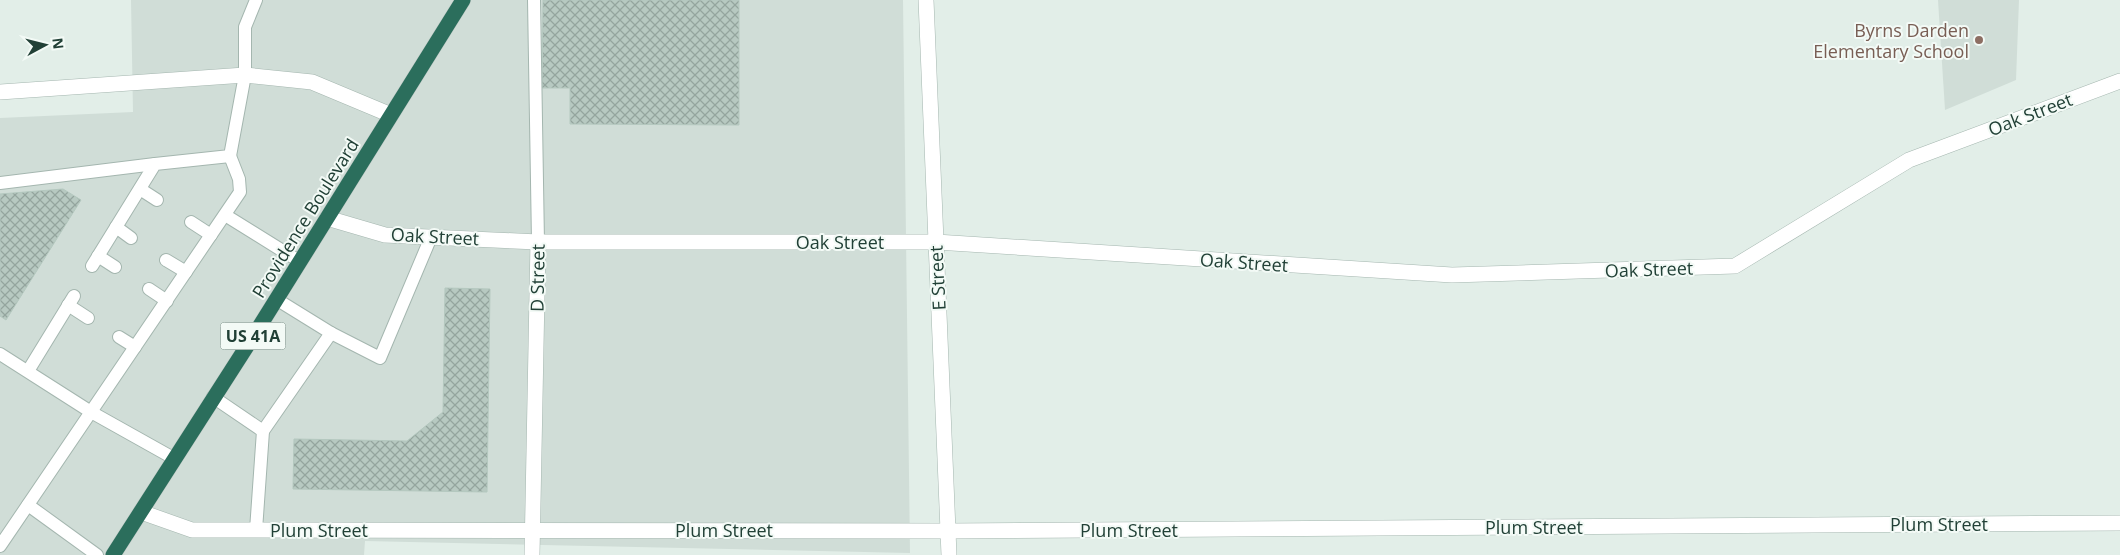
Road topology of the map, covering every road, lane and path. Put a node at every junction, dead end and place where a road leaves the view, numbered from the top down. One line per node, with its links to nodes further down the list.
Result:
1 (256, 0): 5 (lane)
2 (463, 0): 8 (highway, Providence Boulevard / US 41A)
3 (534, 0): 21 (lane, D Street)
4 (926, 0): 22 (street, E Street)
5 (245, 75): 7 (street); 8 (street); 9 (lane)
6 (2120, 81): 22 (street, Oak Street)
7 (0, 92)
8 (391, 115): 15 (highway, Providence Boulevard / US 41A)
9 (230, 156): 10 (lane); 14 (lane)
10 (155, 164): 11 (lane); 12 (lane)
11 (0, 183)
12 (140, 189): 13 (lane); 17 (lane)
13 (157, 200)
14 (225, 215): 18 (lane); 24 (lane)
15 (326, 218): 19 (street, Oak Street); 24 (highway, Providence Boulevard / US 41A)
16 (191, 222): 18 (lane)
17 (116, 228): 20 (lane); 25 (lane)
18 (211, 235): 26 (lane)
19 (431, 237): 21 (street, Oak Street); 31 (lane)
20 (131, 238)
21 (538, 242): 22 (street, Oak Street); 43 (street, D Street)
22 (936, 242): 45 (street, E Street)
23 (166, 260): 26 (lane)
24 (299, 262): 28 (highway, Providence Boulevard / US 41A)
25 (114, 267)
26 (186, 272): 29 (lane)
27 (149, 289): 29 (lane)
28 (276, 299): 31 (lane); 36 (highway, Providence Boulevard / US 41A)
29 (167, 301): 33 (lane)
30 (88, 318): 35 (lane)
31 (331, 333): 38 (lane)
32 (119, 337): 33 (lane)
33 (135, 347): 37 (lane)
34 (0, 354): 35 (lane)
35 (28, 371): 37 (lane)
36 (213, 397): 38 (lane); 39 (highway, Providence Boulevard / US 41A)
37 (91, 412): 39 (lane); 40 (lane)
38 (263, 430): 44 (lane)
39 (175, 459): 41 (highway, Providence Boulevard / US 41A)
40 (28, 505): 46 (lane); 47 (lane)
41 (141, 512): 44 (street, Plum Street); 48 (highway, Providence Boulevard / US 41A)
42 (2120, 523): 45 (street, Plum Street)
43 (532, 529): 44 (street, Plum Street); 45 (street, Plum Street); 49 (street, D Street)
44 (256, 530)
45 (949, 531): 50 (street, E Street)
46 (0, 546)
47 (97, 555)
48 (113, 555)
49 (532, 555)
50 (949, 555)

